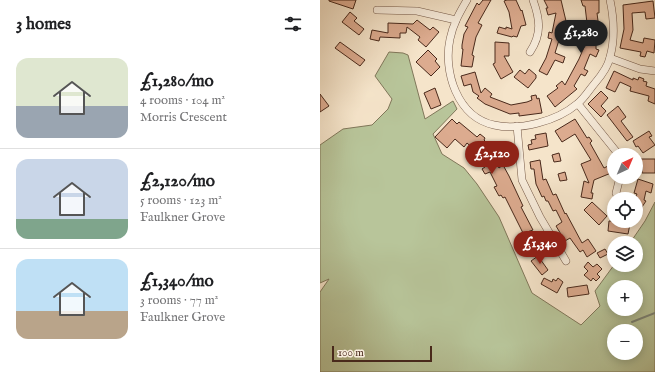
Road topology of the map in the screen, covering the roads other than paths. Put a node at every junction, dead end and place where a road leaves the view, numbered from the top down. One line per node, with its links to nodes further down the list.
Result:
1 (467, 0): 5 (street)
2 (533, 0): 6 (street)
3 (610, 0): 7 (street)
4 (378, 10): 5 (street)
5 (456, 20): 10 (street)
6 (530, 52)
7 (610, 58): 8 (street); 9 (street)
8 (655, 71)
9 (578, 104): 10 (street); 11 (street)
10 (517, 126): 14 (street)
11 (613, 148)
12 (618, 184): 13 (street)
13 (616, 192)
14 (566, 261)

